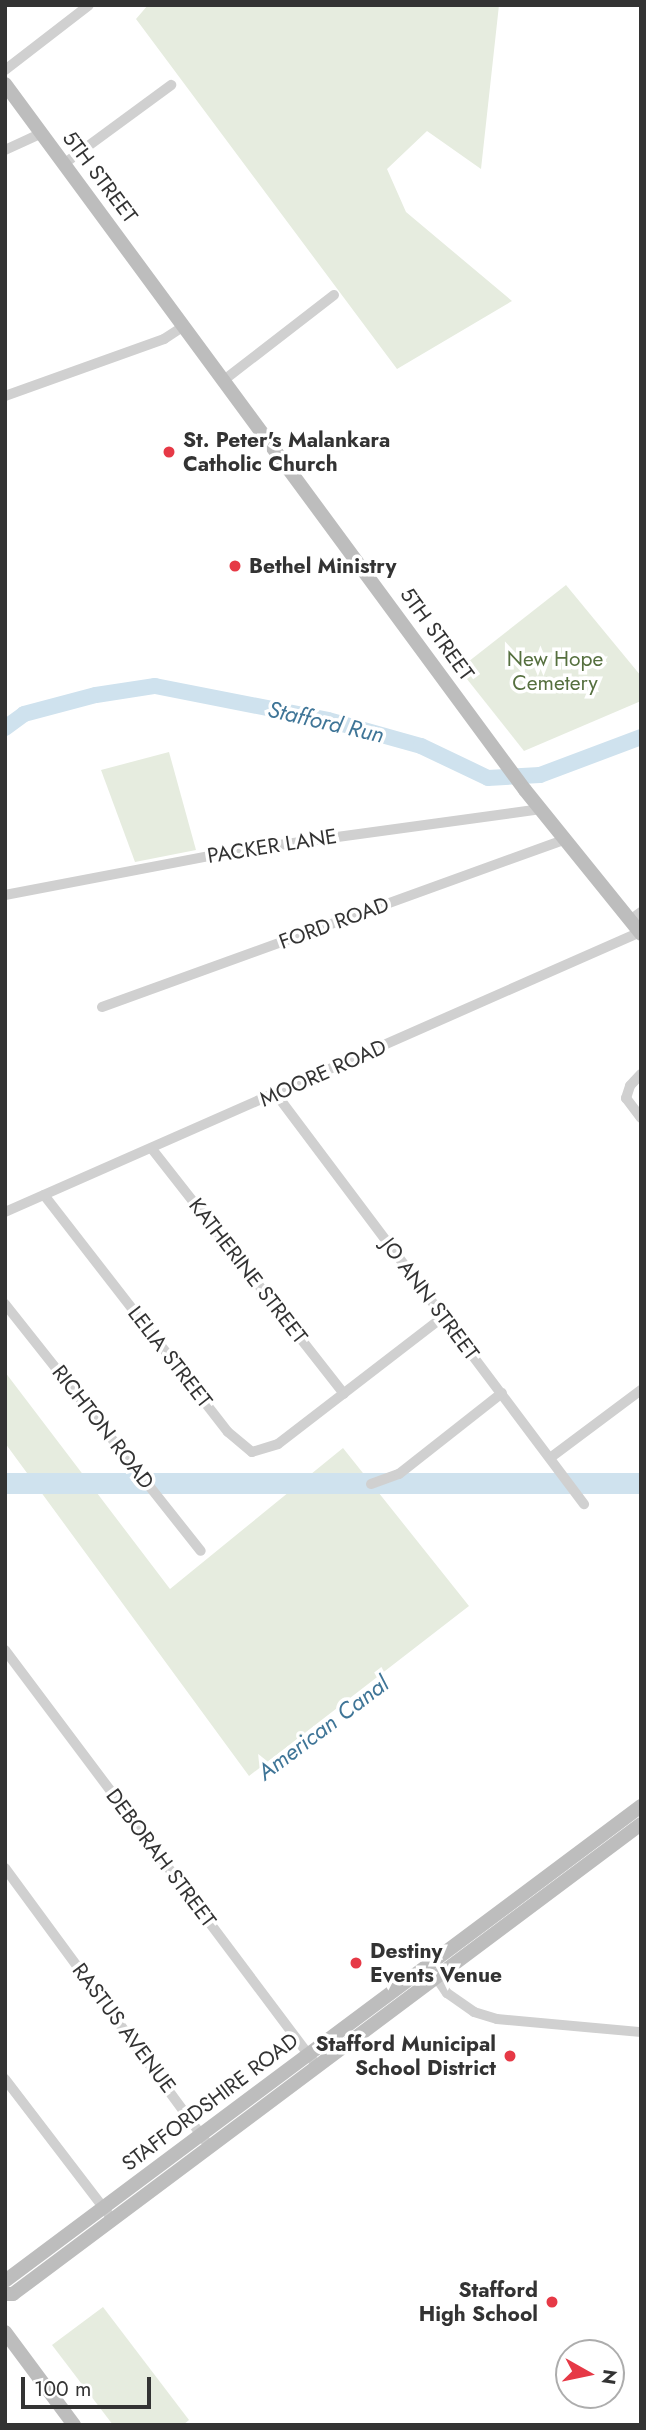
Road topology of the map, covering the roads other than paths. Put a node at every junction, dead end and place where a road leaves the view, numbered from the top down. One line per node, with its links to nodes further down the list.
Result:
1 (89, 5): 2 (street)
2 (5, 70)
3 (5, 84): 5 (main road, 5TH STREET)
4 (171, 85): 7 (street)
5 (42, 133): 6 (street); 7 (main road, 5TH STREET)
6 (5, 150)
7 (65, 163): 9 (main road, 5TH STREET)
8 (334, 295): 10 (street)
9 (184, 326): 10 (main road, 5TH STREET); 11 (street)
10 (224, 380): 12 (main road, 5TH STREET)
11 (5, 396)
12 (541, 809): 13 (main road, 5TH STREET); 14 (street, PACKER LANE)
13 (565, 839): 15 (main road, 5TH STREET); 17 (street, FORD ROAD)
14 (5, 895)
15 (635, 916): 16 (main road, 5TH STREET)
16 (640, 933): 19 (street, MOORE ROAD)
17 (102, 1007)
18 (641, 1074): 20 (street)
19 (276, 1094): 21 (street, MOORE ROAD); 25 (street, JO ANN STREET)
20 (641, 1118)
21 (152, 1149): 22 (street, MOORE ROAD); 28 (street, KATHERINE STREET)
22 (44, 1195): 23 (street, MOORE ROAD); 28 (street, LELIA STREET)
23 (5, 1212)
24 (5, 1304): 32 (street, RICHTON ROAD)
25 (444, 1316): 27 (street, JO ANN STREET); 28 (street, LELIA STREET)
26 (641, 1390): 29 (street)
27 (502, 1393): 29 (street, JO ANN STREET); 30 (street)
28 (344, 1394)
29 (550, 1458): 31 (street, JO ANN STREET)
30 (371, 1484)
31 (584, 1504)
32 (201, 1551)
33 (5, 1650): 39 (street, DEBORAH STREET)
34 (641, 1806): 37 (main road, STAFFORDSHIRE ROAD)
35 (641, 1824): 37 (main road, STAFFORDSHIRE ROAD)
36 (5, 1868): 41 (street, RASTUS AVENUE)
37 (433, 1971): 38 (street); 39 (main road, STAFFORDSHIRE ROAD)
38 (641, 2032)
39 (313, 2060): 41 (main road, STAFFORDSHIRE ROAD)
40 (5, 2078): 42 (street)
41 (206, 2140): 42 (main road, STAFFORDSHIRE ROAD)
42 (108, 2214): 43 (main road, STAFFORDSHIRE ROAD); 44 (main road, STAFFORDSHIRE ROAD)
43 (5, 2281)
44 (5, 2294)
45 (5, 2332): 46 (main road)
46 (74, 2425)

